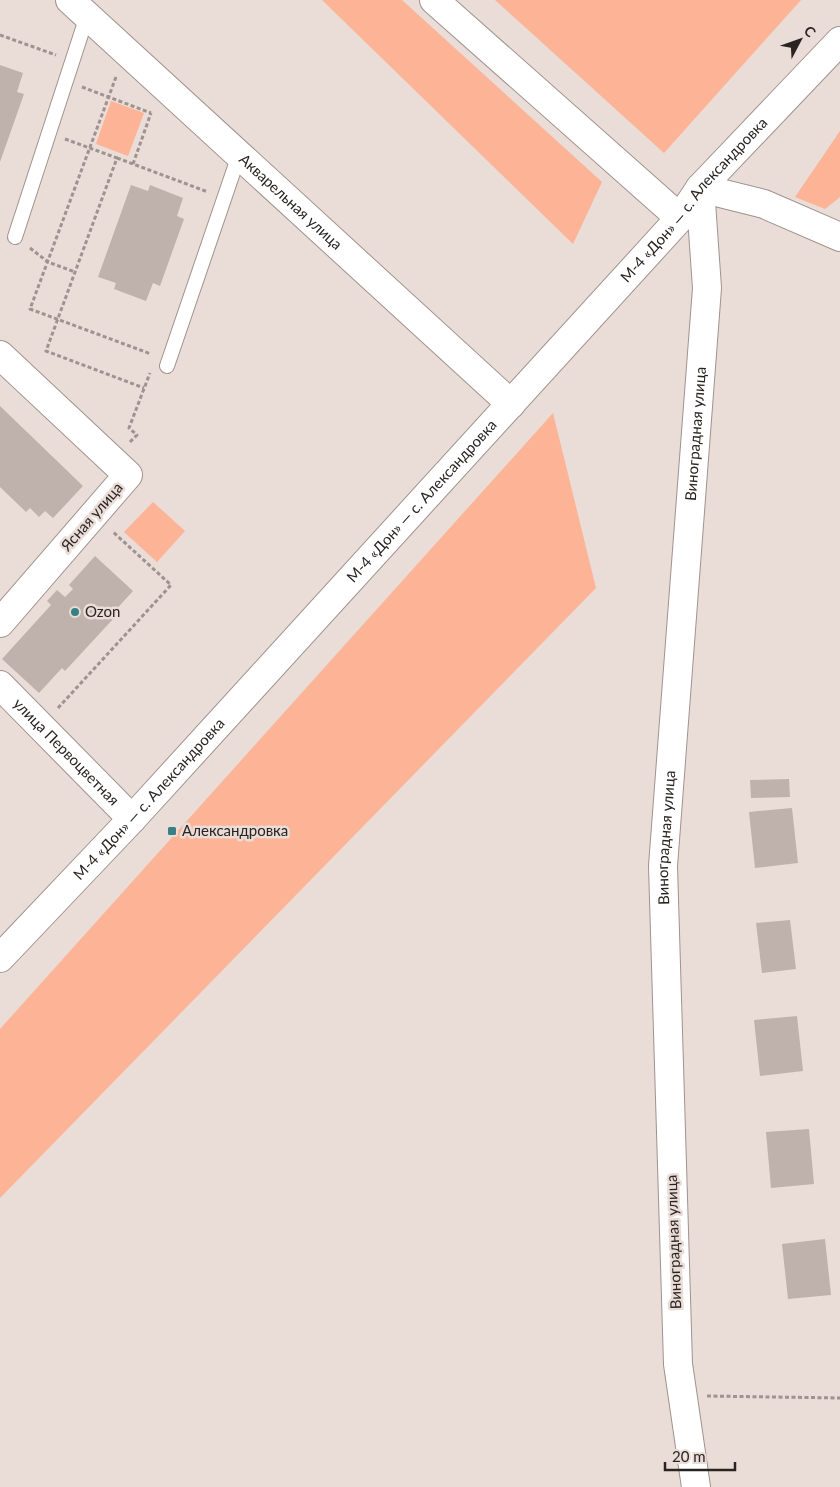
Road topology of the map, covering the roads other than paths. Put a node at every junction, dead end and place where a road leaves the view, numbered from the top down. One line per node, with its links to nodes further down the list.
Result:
1 (434, 0): 6 (street)
2 (79, 8): 4 (street, Акварельная улица); 7 (lane)
3 (840, 41): 5 (street, М-4 «Дон» — с. Александровка)
4 (239, 155): 10 (lane); 11 (street, Акварельная улица)
5 (700, 188): 6 (street, М-4 «Дон» — с. Александровка); 8 (street); 16 (street, Виноградная улица)
6 (680, 218): 11 (street, М-4 «Дон» — с. Александровка)
7 (15, 237)
8 (840, 237)
9 (0, 355): 12 (street, Ясная улица)
10 (167, 366)
11 (511, 404): 14 (street, М-4 «Дон» — с. Александровка)
12 (0, 623)
13 (0, 685): 14 (street, улица Первоцветная)
14 (132, 819): 15 (street, М-4 «Дон» — с. Александровка)
15 (0, 958)
16 (696, 1487)

